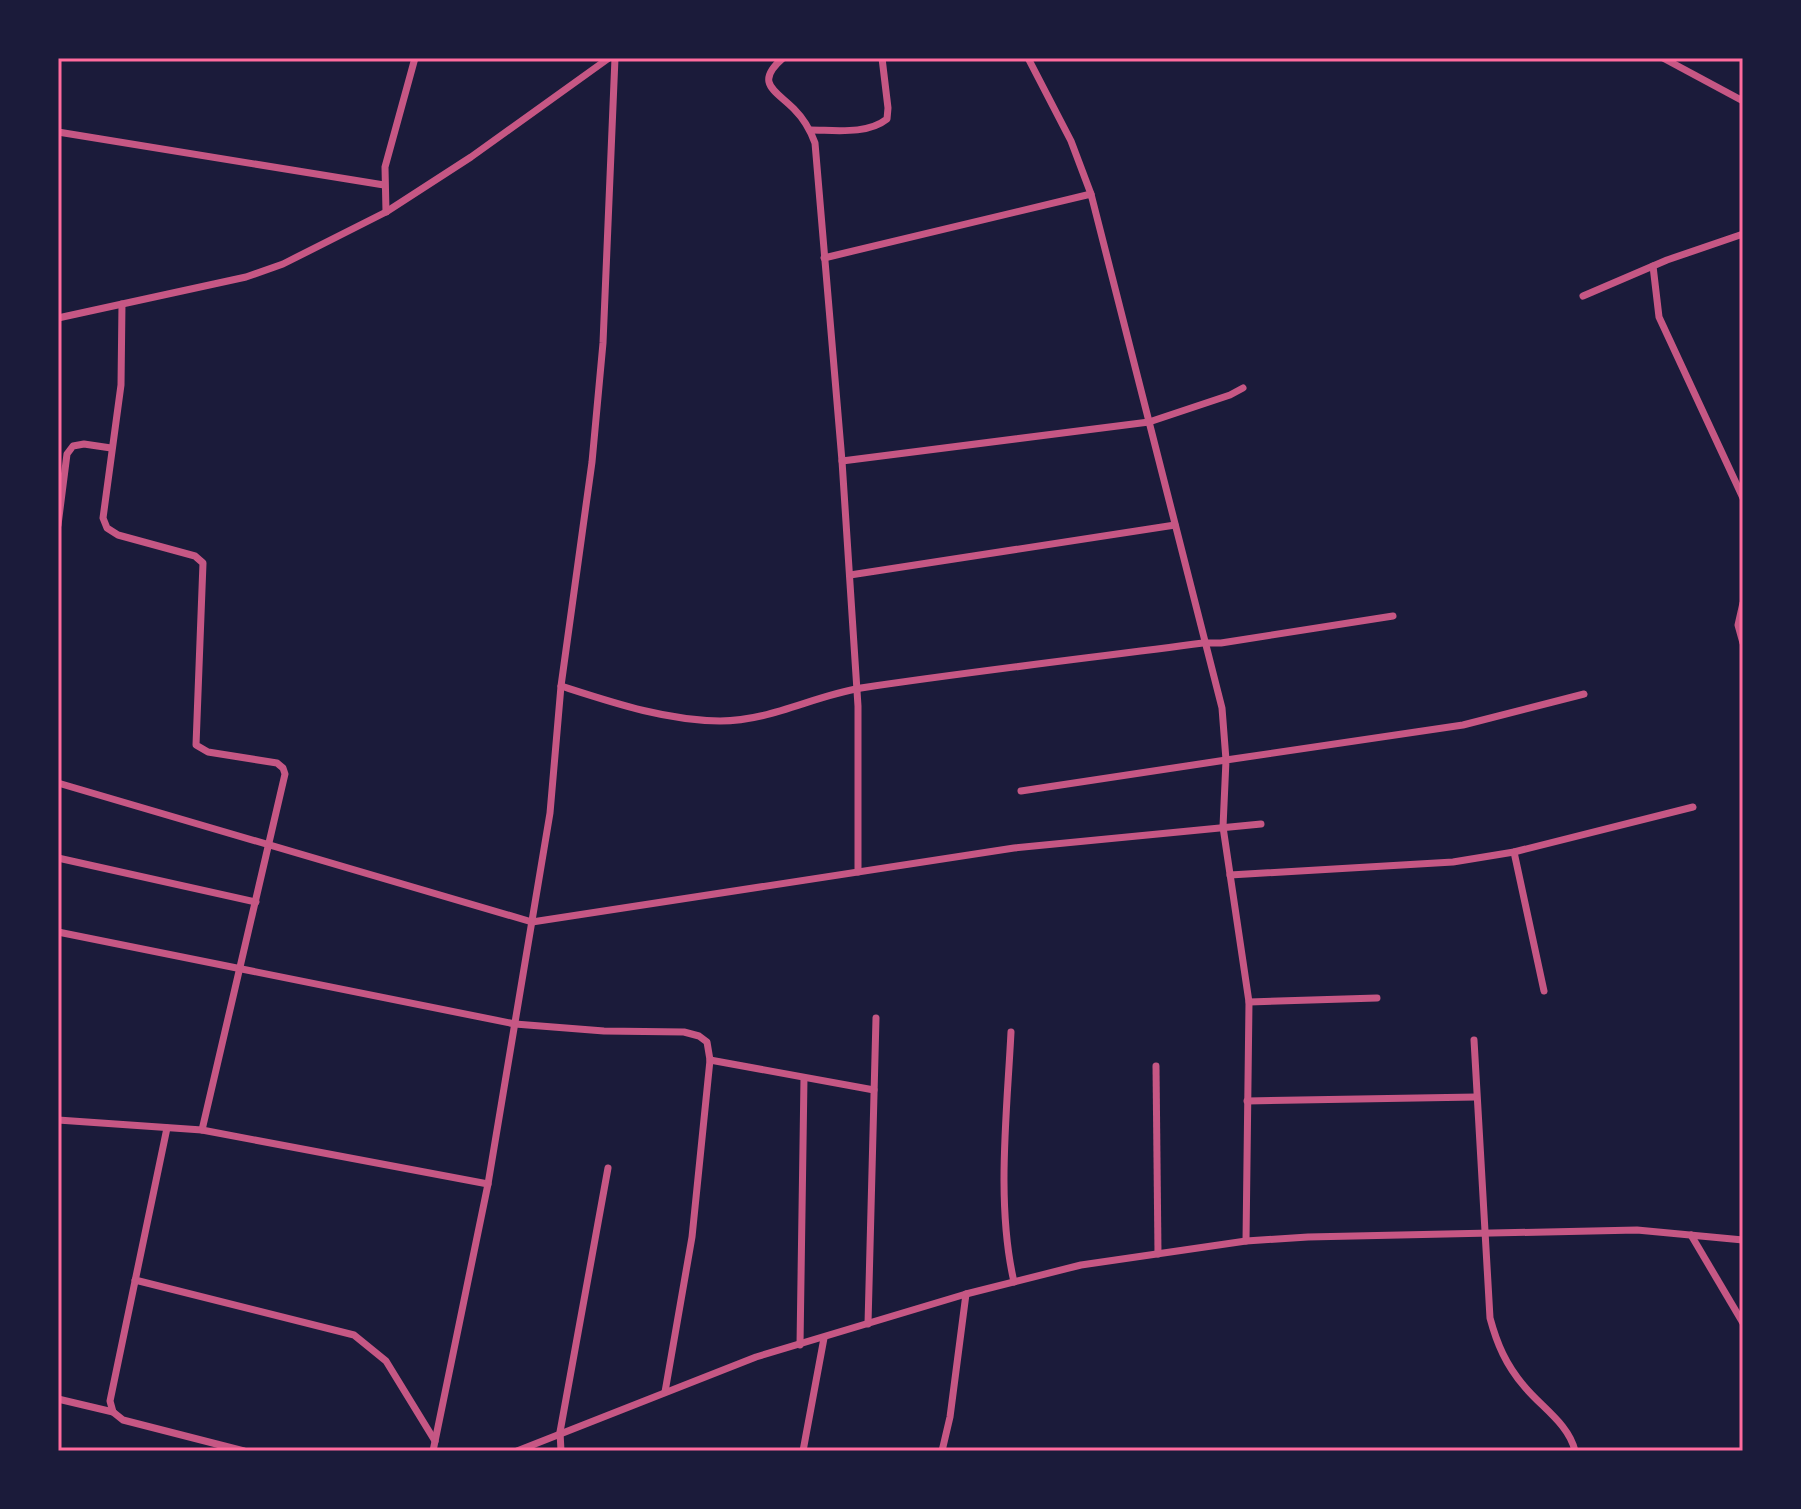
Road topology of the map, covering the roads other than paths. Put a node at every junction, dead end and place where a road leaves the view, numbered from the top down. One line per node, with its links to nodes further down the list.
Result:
1 (415, 58): 11 (street)
2 (609, 58): 13 (street)
3 (615, 58): 32 (street)
4 (783, 58): 9 (street)
5 (882, 58): 9 (street)
6 (1028, 58): 12 (street)
7 (1663, 58): 8 (street)
8 (1743, 101)
9 (810, 130): 15 (street)
10 (58, 132): 11 (street)
11 (384, 185): 13 (street)
12 (1091, 194): 15 (street); 21 (street)
13 (386, 212): 18 (street)
14 (1743, 234): 16 (street)
15 (824, 258): 23 (street)
16 (1653, 266): 17 (street); 24 (street)
17 (1583, 296)
18 (122, 304): 19 (street); 22 (street)
19 (58, 318)
20 (1243, 388): 21 (street)
21 (1149, 422): 23 (street); 26 (street)
22 (111, 448): 25 (street); 41 (street)
23 (842, 461): 27 (street)
24 (1743, 498)
25 (58, 525)
26 (1175, 525): 27 (street); 31 (street)
27 (850, 575): 33 (street)
28 (1743, 603): 30 (street)
29 (1393, 616): 31 (street)
30 (1743, 643)
31 (1206, 645): 33 (street); 35 (street)
32 (561, 686): 33 (street); 47 (street)
33 (857, 689): 44 (street)
34 (1584, 694): 35 (street)
35 (1226, 760): 37 (street); 40 (street)
36 (58, 783): 41 (street)
37 (1021, 791)
38 (1693, 807): 42 (street)
39 (1261, 824): 40 (street)
40 (1223, 827): 44 (street); 45 (street)
41 (269, 846): 46 (street); 47 (street)
42 (1514, 852): 45 (street); 50 (street)
43 (58, 858): 46 (street)
44 (858, 872): 47 (street)
45 (1230, 875): 52 (street)
46 (256, 902): 49 (street)
47 (532, 922): 54 (street)
48 (58, 932): 49 (street)
49 (241, 968): 54 (street); 65 (street)
50 (1544, 991)
51 (1377, 998): 52 (street)
52 (1249, 1002): 62 (street)
53 (876, 1018): 60 (street)
54 (515, 1024): 57 (street); 67 (street)
55 (1011, 1032): 74 (street)
56 (1474, 1040): 61 (street)
57 (710, 1060): 59 (street); 80 (street)
58 (1156, 1066): 72 (street)
59 (804, 1078): 60 (street); 79 (street)
60 (874, 1090): 77 (street)
61 (1476, 1097): 62 (street); 68 (street)
62 (1247, 1101): 71 (street)
63 (58, 1120): 64 (street)
64 (167, 1128): 65 (street); 73 (street)
65 (202, 1130): 67 (street)
66 (608, 1168): 83 (street)
67 (488, 1184): 84 (street)
68 (1487, 1233): 69 (street); 71 (street); 91 (street)
69 (1691, 1235): 70 (street); 76 (street)
70 (1743, 1240)
71 (1246, 1241): 72 (street)
72 (1158, 1254): 74 (street)
73 (135, 1280): 82 (street); 84 (street)
74 (1014, 1282): 75 (street)
75 (966, 1294): 77 (street); 90 (street)
76 (1743, 1323)
77 (868, 1324): 78 (street)
78 (824, 1338): 79 (street); 89 (street)
79 (800, 1345): 80 (street)
80 (665, 1392): 83 (street)
81 (58, 1399): 82 (street)
82 (113, 1412): 85 (street)
83 (560, 1432): 87 (street); 88 (street)
84 (435, 1441): 86 (street)
85 (244, 1451)
86 (433, 1451)
87 (517, 1451)
88 (561, 1451)
89 (803, 1451)
90 (942, 1451)
91 (1575, 1451)

